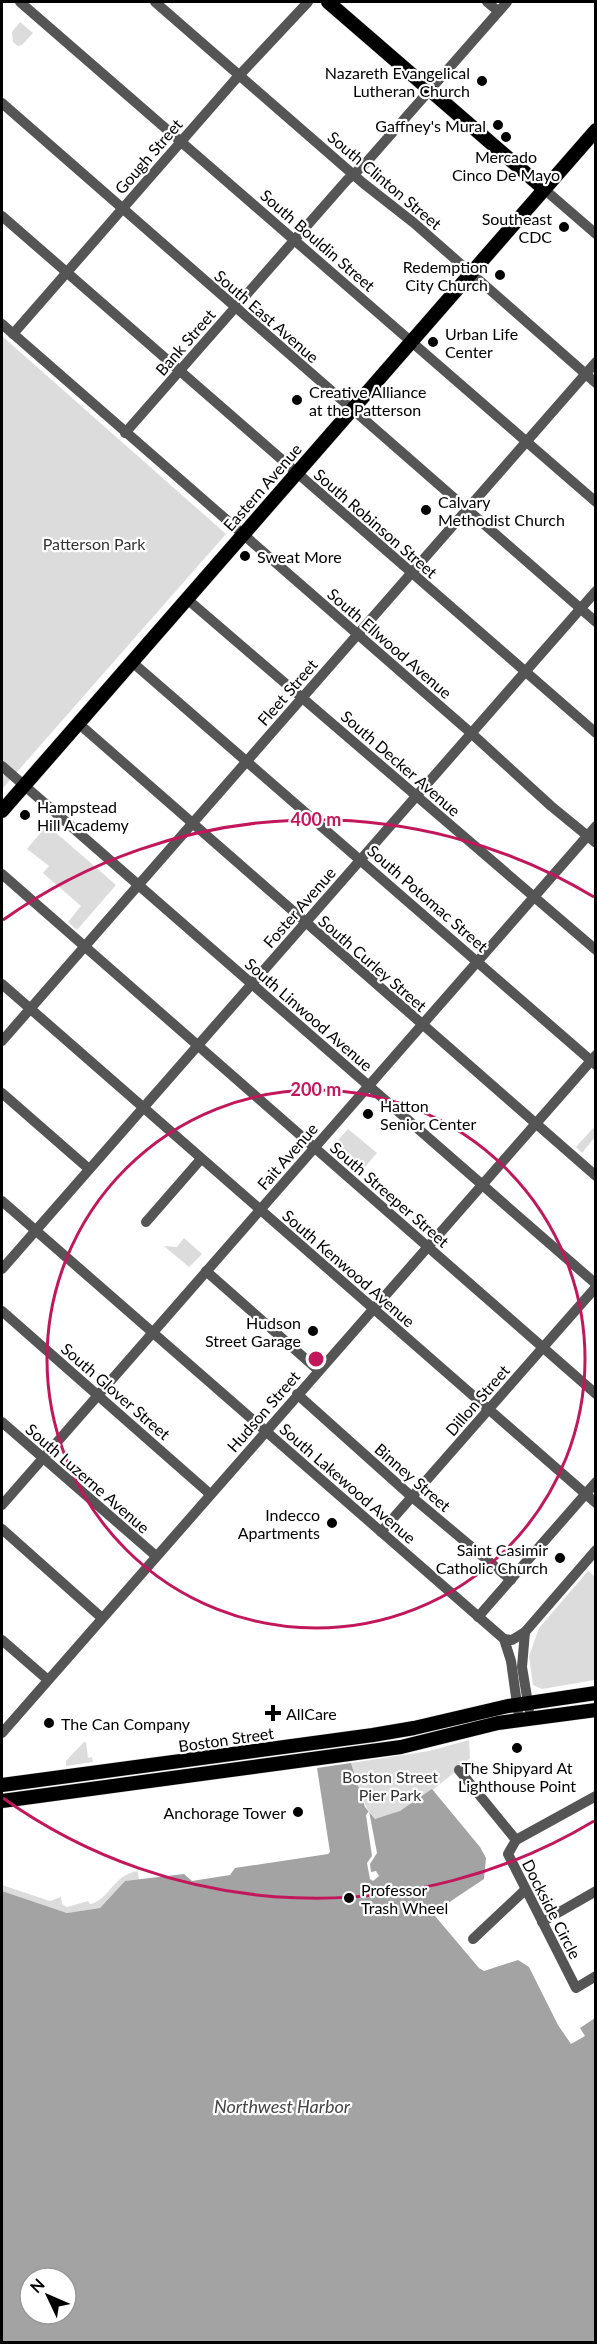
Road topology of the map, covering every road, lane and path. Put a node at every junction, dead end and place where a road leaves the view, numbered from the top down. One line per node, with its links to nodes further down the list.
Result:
1 (20, 2): 12 (street, South Bouldin Street)
2 (155, 2): 8 (street, South Clinton Street)
3 (308, 2): 8 (street, Gough Street)
4 (328, 2): 9 (main road)
5 (487, 2): 7 (street)
6 (507, 2): 7 (street, Bank Street)
7 (498, 11): 9 (street, Bank Street)
8 (239, 75): 12 (street, Gough Street); 13 (street, South Clinton Street)
9 (429, 90): 13 (street, Bank Street); 14 (main road)
10 (2, 103): 15 (street, South East Avenue)
11 (596, 130): 14 (main road, Eastern Avenue)
12 (182, 140): 15 (street, Gough Street); 18 (street, South Bouldin Street)
13 (354, 175): 18 (street, Bank Street); 20 (street, South Clinton Street)
14 (544, 189): 17 (street); 20 (main road, Eastern Avenue)
15 (122, 209): 19 (street, Gough Street); 21 (street, South East Avenue)
16 (2, 216): 19 (street, South Robinson Street)
17 (596, 234)
18 (295, 239): 21 (street, Bank Street); 24 (street, South Bouldin Street)
19 (66, 272): 23 (street, Gough Street); 26 (street, South Robinson Street)
20 (470, 273): 24 (main road, Eastern Avenue); 27 (street, South Clinton Street)
21 (235, 308): 26 (street, Bank Street); 29 (street, South East Avenue)
22 (2, 324): 23 (street, South Ellwood Avenue)
23 (13, 334): 30 (street, South Ellwood Avenue)
24 (411, 340): 29 (main road, Eastern Avenue); 31 (street, South Bouldin Street)
25 (596, 362): 27 (street, Fleet Street)
26 (179, 371): 30 (street, Bank Street); 32 (street, South Robinson Street)
27 (585, 374): 28 (street, South Clinton Street); 31 (street, Fleet Street)
28 (596, 383)
29 (351, 409): 32 (main road, Eastern Avenue); 34 (street, South East Avenue)
30 (125, 433): 35 (street, South Ellwood Avenue)
31 (526, 441): 33 (street, South Bouldin Street); 34 (street, Fleet Street)
32 (295, 473): 35 (main road, Eastern Avenue); 36 (street, South Robinson Street)
33 (596, 502)
34 (466, 510): 36 (street, Fleet Street); 39 (street, South East Avenue)
35 (243, 535): 38 (main road, Eastern Avenue); 41 (street, South Ellwood Avenue)
36 (410, 573): 41 (street, Fleet Street); 43 (street, South Robinson Street)
37 (596, 591): 39 (street, Foster Avenue)
38 (187, 599): 42 (main road, Eastern Avenue); 44 (street, South Decker Avenue)
39 (580, 609): 40 (street, South East Avenue); 43 (street, Foster Avenue)
40 (596, 622)
41 (357, 634): 44 (street, Fleet Street); 46 (street, South Ellwood Avenue)
42 (132, 662): 45 (main road, Eastern Avenue); 48 (street, South Potomac Street)
43 (525, 671): 46 (street, Foster Avenue); 47 (street, South Robinson Street)
44 (302, 698): 48 (street, Fleet Street); 51 (street, South Decker Avenue)
45 (78, 723): 50 (main road, Eastern Avenue); 53 (street, South Curley Street)
46 (471, 733): 51 (street, Foster Avenue); 55 (street, South Ellwood Avenue)
47 (596, 733)
48 (247, 761): 53 (street, Fleet Street); 56 (street, South Potomac Street)
49 (2, 766): 50 (street, South Linwood Avenue)
50 (24, 785): 52 (main road, Eastern Avenue); 58 (street, South Linwood Avenue)
51 (416, 796): 56 (street, Foster Avenue); 59 (street, South Decker Avenue)
52 (2, 811)
53 (193, 822): 58 (street, Fleet Street); 60 (street, South Curley Street)
54 (596, 826): 55 (street, Fait Avenue)
55 (591, 839): 59 (street, Fait Avenue)
56 (360, 860): 60 (street, Foster Avenue); 63 (street, South Potomac Street)
57 (2, 874): 61 (street, South Streeper Street)
58 (138, 886): 61 (street, Fleet Street); 64 (street, South Linwood Avenue)
59 (534, 897): 62 (street, South Decker Avenue); 63 (street, Fait Avenue)
60 (305, 923): 64 (street, Foster Avenue); 67 (street, South Curley Street)
61 (84, 947): 66 (street, Fleet Street); 69 (street, South Streeper Street)
62 (596, 950)
63 (478, 961): 67 (street, Fait Avenue); 70 (street, South Potomac Street)
64 (251, 983): 69 (street, Foster Avenue); 71 (street, South Linwood Avenue)
65 (2, 984): 66 (street, South Kenwood Avenue)
66 (30, 1009): 68 (street, Fleet Street); 73 (street, South Kenwood Avenue)
67 (422, 1025): 71 (street, Fait Avenue); 74 (street, South Curley Street)
68 (2, 1041)
69 (197, 1045): 73 (street, Foster Avenue); 75 (street, South Streeper Street)
70 (594, 1060): 74 (street, Hudson Street)
71 (368, 1086): 75 (street, Fait Avenue); 79 (street, South Linwood Avenue)
72 (2, 1093): 77 (street)
73 (142, 1107): 76 (street, South Kenwood Avenue); 77 (street, Foster Avenue)
74 (536, 1124): 78 (street, South Curley Street); 79 (street, Hudson Street)
75 (314, 1148): 81 (street, Fait Avenue); 84 (street, South Streeper Street)
76 (201, 1159): 81 (street, South Kenwood Avenue); 82 (street)
77 (89, 1169): 83 (street, Foster Avenue)
78 (596, 1176)
79 (482, 1185): 84 (street, Hudson Street); 87 (street, South Linwood Avenue)
80 (2, 1201): 83 (street, South Lakewood Avenue)
81 (260, 1210): 86 (street, Fait Avenue); 88 (street, South Kenwood Avenue)
82 (146, 1222)
83 (35, 1230): 85 (street, Foster Avenue); 90 (street, South Lakewood Avenue)
84 (427, 1247): 88 (street, Hudson Street); 91 (street, South Streeper Street)
85 (2, 1269)
86 (206, 1271): 90 (street, Fait Avenue); 92 (street)
87 (596, 1286): 91 (street, Dillon Street)
88 (372, 1309): 92 (street, Hudson Street); 96 (street, South Kenwood Avenue)
89 (2, 1311): 95 (street, South Glover Street)
90 (152, 1333): 95 (street, Fait Avenue); 98 (street, South Lakewood Avenue)
91 (542, 1348): 94 (street, South Streeper Street); 96 (street, Dillon Street)
92 (318, 1370): 93 (street, Hudson Street)
93 (297, 1394): 98 (street, Hudson Street); 103 (street, Binney Street)
94 (596, 1394)
95 (98, 1395): 99 (street, Fait Avenue); 101 (street, South Glover Street)
96 (488, 1410): 102 (street, South Kenwood Avenue); 103 (street, Dillon Street)
97 (2, 1422): 99 (street, South Luzerne Avenue)
98 (265, 1431): 101 (street, Hudson Street); 107 (street, South Lakewood Avenue)
99 (43, 1458): 105 (street, Fait Avenue); 109 (street, South Luzerne Avenue)
100 (596, 1482): 102 (street)
101 (210, 1494): 109 (street, Hudson Street)
102 (585, 1494): 104 (street, South Kenwood Avenue); 110 (street)
103 (412, 1497): 107 (street, Dillon Street); 110 (street, Binney Street)
104 (596, 1503)
105 (2, 1505)
106 (2, 1529): 112 (street)
107 (381, 1532): 111 (street, South Lakewood Avenue)
108 (596, 1550): 113 (street)
109 (154, 1555): 112 (street, Hudson Street)
110 (511, 1580): 111 (street)
111 (478, 1617): 114 (street, South Lakewood Avenue)
112 (102, 1618): 116 (street, Hudson Street)
113 (525, 1632): 114 (street); 118 (street)
114 (504, 1639): 118 (street)
115 (2, 1640): 116 (street)
116 (48, 1680): 121 (street, Hudson Street)
117 (596, 1694): 118 (main road, Boston Street)
118 (523, 1703): 120 (street); 123 (main road, Boston Street)
119 (596, 1710): 120 (main road, Boston Street)
120 (525, 1719): 125 (main road, Boston Street)
121 (2, 1733)
122 (459, 1770): 126 (street)
123 (2, 1785)
124 (596, 1796): 126 (street, Dockside Circle)
125 (2, 1801)
126 (516, 1840): 127 (street, Dockside Circle)
127 (525, 1890): 129 (street, Dockside Circle); 130 (street)
128 (596, 1891): 129 (street)
129 (542, 1922): 131 (street, Dockside Circle)
130 (473, 1939)
131 (596, 1976)

